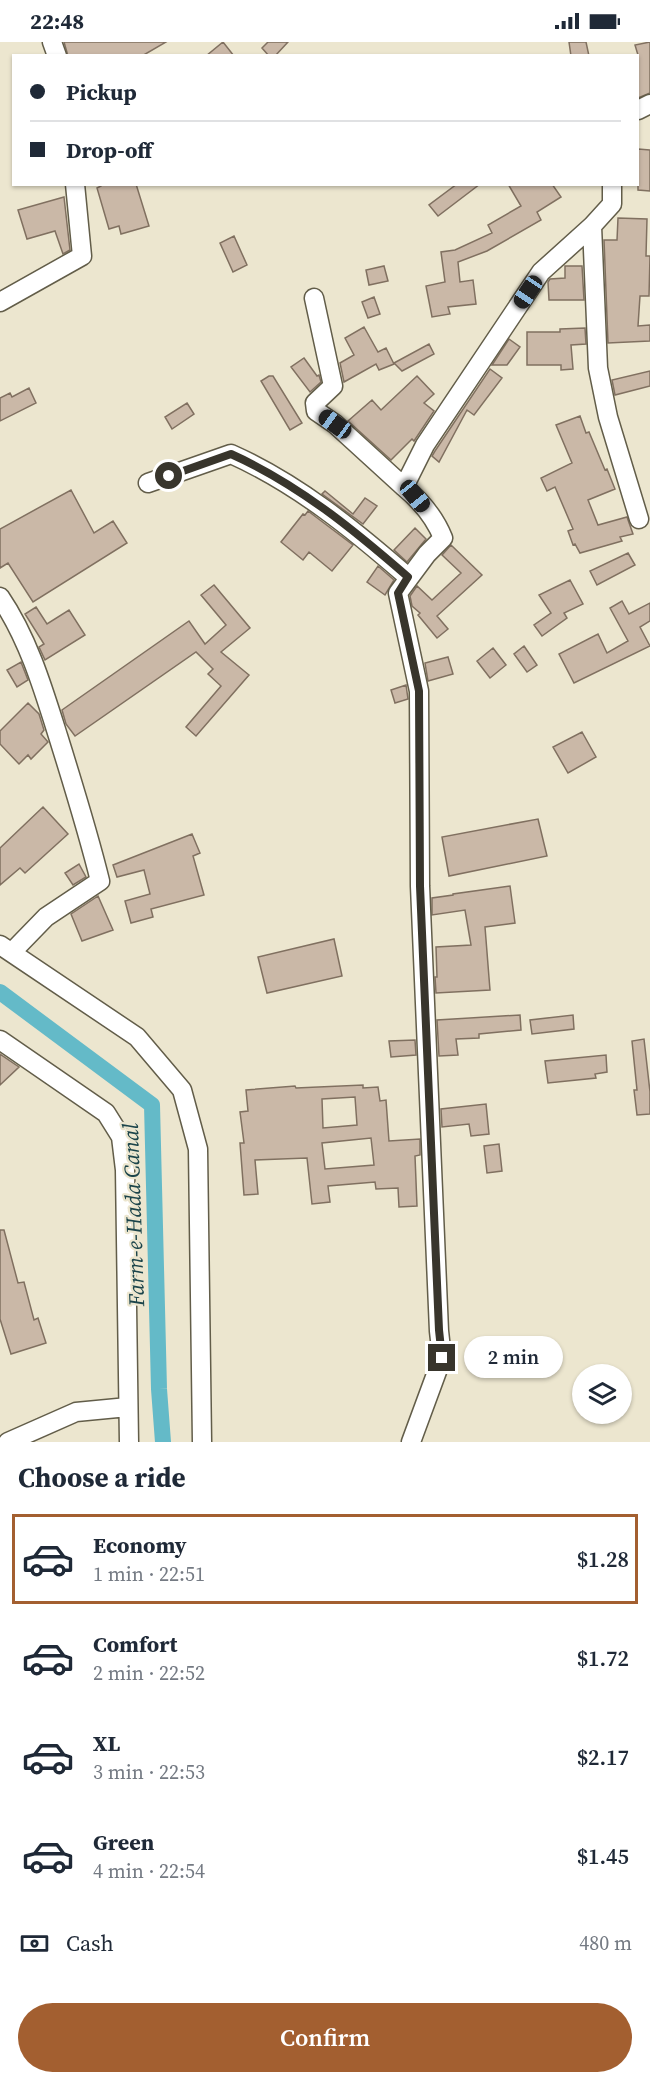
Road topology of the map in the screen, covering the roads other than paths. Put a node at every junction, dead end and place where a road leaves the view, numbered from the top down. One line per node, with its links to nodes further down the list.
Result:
1 (75, 186): 5 (street)
2 (612, 186): 3 (street)
3 (592, 226): 7 (street); 8 (street)
4 (314, 298): 7 (street)
5 (0, 302)
6 (148, 483): 9 (street)
7 (404, 487): 9 (street)
8 (639, 519)
9 (408, 577): 19 (street)
10 (0, 597): 11 (street)
11 (6, 948): 18 (street)
12 (0, 1040): 13 (street)
13 (128, 1407): 16 (street); 17 (street)
14 (0, 1436): 15 (street)
15 (2, 1442)
16 (8, 1442)
17 (129, 1442)
18 (202, 1442)
19 (411, 1442)

